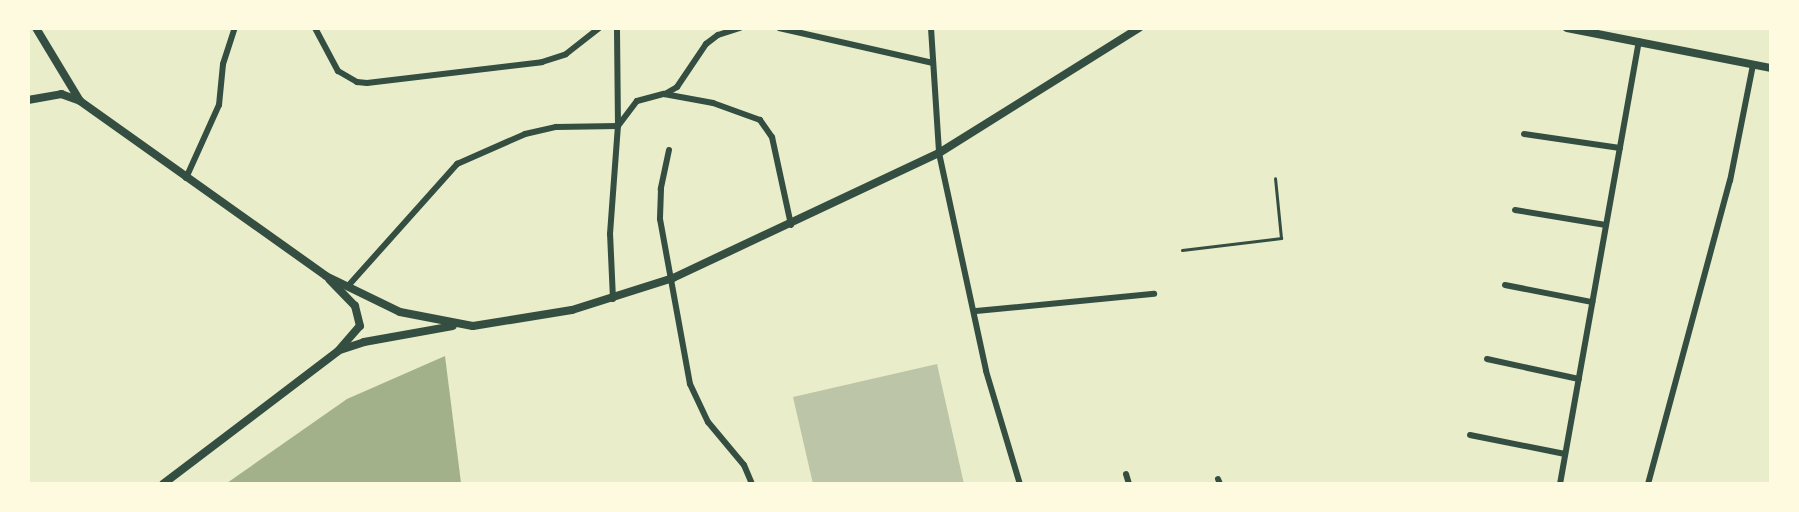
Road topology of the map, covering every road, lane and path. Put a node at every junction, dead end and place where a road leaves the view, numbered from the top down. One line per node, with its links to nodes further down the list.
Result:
1 (36, 28): 17 (main road)
2 (235, 28): 23 (street)
3 (315, 28): 4 (street)
4 (598, 28)
5 (617, 28): 18 (street)
6 (740, 28): 15 (street)
7 (779, 28): 12 (street)
8 (931, 28): 12 (street)
9 (1139, 28): 22 (main road)
10 (1567, 28): 11 (main road)
11 (1639, 41): 13 (main road); 20 (street)
12 (933, 63): 22 (street)
13 (1754, 65): 14 (main road); 49 (street)
14 (1770, 68)
15 (664, 94): 18 (street); 26 (street)
16 (28, 100): 17 (main road)
17 (80, 101): 23 (main road)
18 (618, 126): 32 (street); 34 (street)
19 (1524, 134): 20 (street)
20 (1620, 148): 27 (street)
21 (669, 150): 30 (street)
22 (939, 153): 26 (main road); 36 (street)
23 (186, 178): 29 (main road)
24 (1275, 178): 28 (lane)
25 (1515, 210): 27 (street)
26 (791, 225): 30 (main road)
27 (1606, 225): 35 (street)
28 (1182, 250)
29 (327, 276): 32 (main road); 38 (main road)
30 (673, 278): 34 (main road); 45 (street)
31 (1505, 285): 35 (street)
32 (348, 286): 37 (main road)
33 (1154, 294): 36 (street)
34 (613, 300): 37 (main road)
35 (1593, 302): 40 (street)
36 (976, 311): 46 (street)
37 (459, 325): 38 (main road)
38 (338, 351): 44 (main road)
39 (1487, 359): 40 (street)
40 (1578, 379): 42 (street)
41 (1470, 435): 42 (street)
42 (1565, 454): 48 (street)
43 (1126, 474): 47 (street)
44 (164, 483)
45 (752, 483)
46 (1020, 483)
47 (1129, 483)
48 (1560, 483)
49 (1648, 483)

